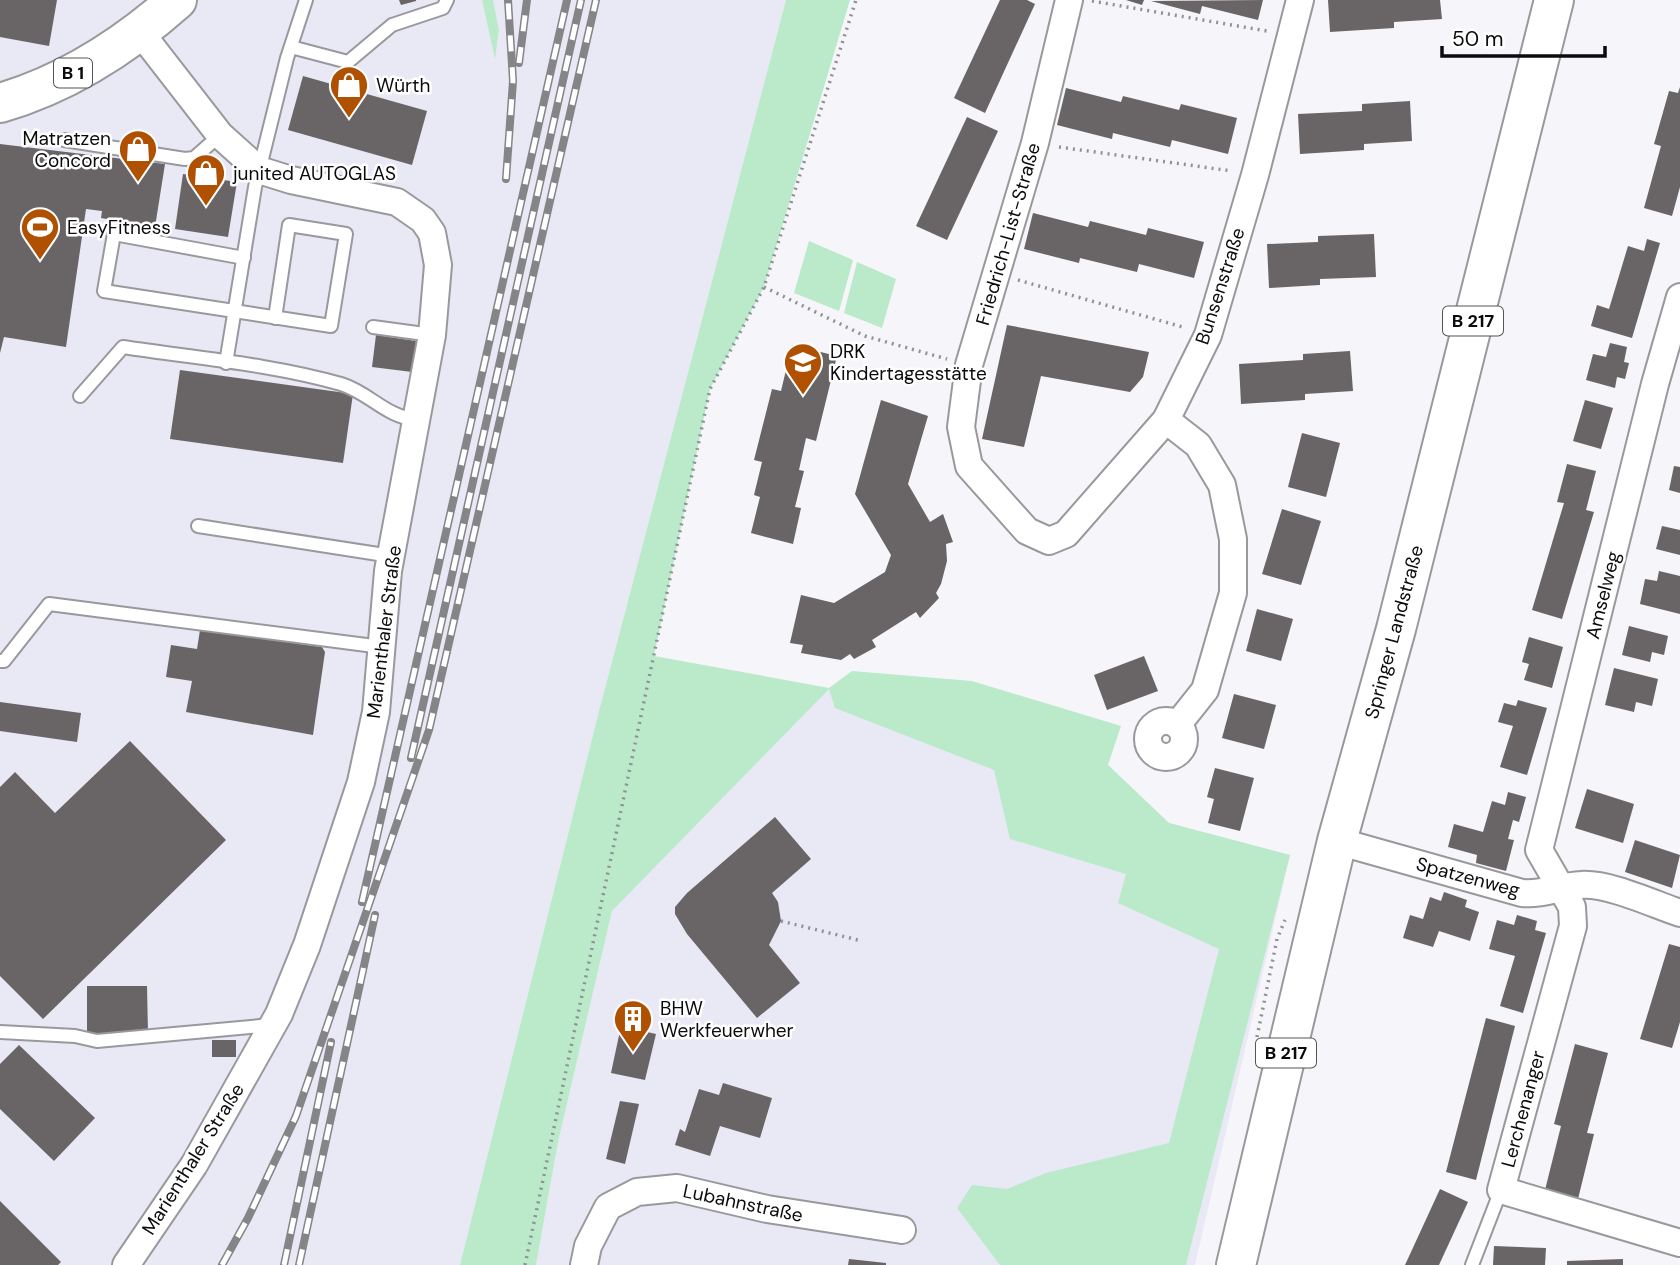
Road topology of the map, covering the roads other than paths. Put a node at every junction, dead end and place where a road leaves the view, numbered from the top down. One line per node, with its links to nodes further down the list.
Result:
1 (177, 0): 7 (main road, B 1)
2 (306, 0): 8 (lane)
3 (447, 0): 8 (lane)
4 (1069, 0): 24 (street, Friedrich-List-Straße)
5 (1300, 0): 21 (street, Bunsenstraße)
6 (1554, 0): 29 (main road, Springer Landstraße / B 217)
7 (140, 32): 9 (main road, B 1); 10 (street, Marienthaler Straße)
8 (290, 47): 12 (lane)
9 (0, 103)
10 (220, 135): 11 (lane); 12 (street, Marienthaler Straße)
11 (64, 140)
12 (259, 170): 13 (lane); 18 (street, Marienthaler Straße)
13 (244, 258): 15 (lane); 15 (lane)
14 (1680, 297): 30 (street, Amselweg)
15 (235, 313): 16 (lane); 19 (lane)
16 (275, 318): 16 (lane)
17 (373, 327): 18 (lane)
18 (432, 335): 22 (street, Marienthaler Straße)
19 (226, 363): 20 (lane); 22 (lane)
20 (80, 396)
21 (1166, 419): 24 (street, Bunsenstraße); 28 (street)
22 (418, 420): 25 (street, Marienthaler Straße)
23 (198, 526): 25 (lane)
24 (1027, 531)
25 (391, 556): 26 (street, Marienthaler Straße)
26 (382, 647): 27 (lane); 32 (street, Marienthaler Straße)
27 (0, 661)
28 (1178, 724)
29 (1337, 841): 30 (street, Spatzenweg); 39 (main road, Springer Landstraße / B 217)
30 (1563, 889): 31 (street, Spatzenweg); 34 (street, Lerchenanger)
31 (1680, 913)
32 (273, 1025): 33 (lane); 37 (street, Marienthaler Straße)
33 (0, 1032)
34 (1501, 1190): 36 (street, Lerchenanger); 40 (lane)
35 (901, 1230): 38 (street, Lubahnstraße)
36 (1680, 1243)
37 (126, 1265)
38 (584, 1265)
39 (1236, 1265)
40 (1472, 1265)

